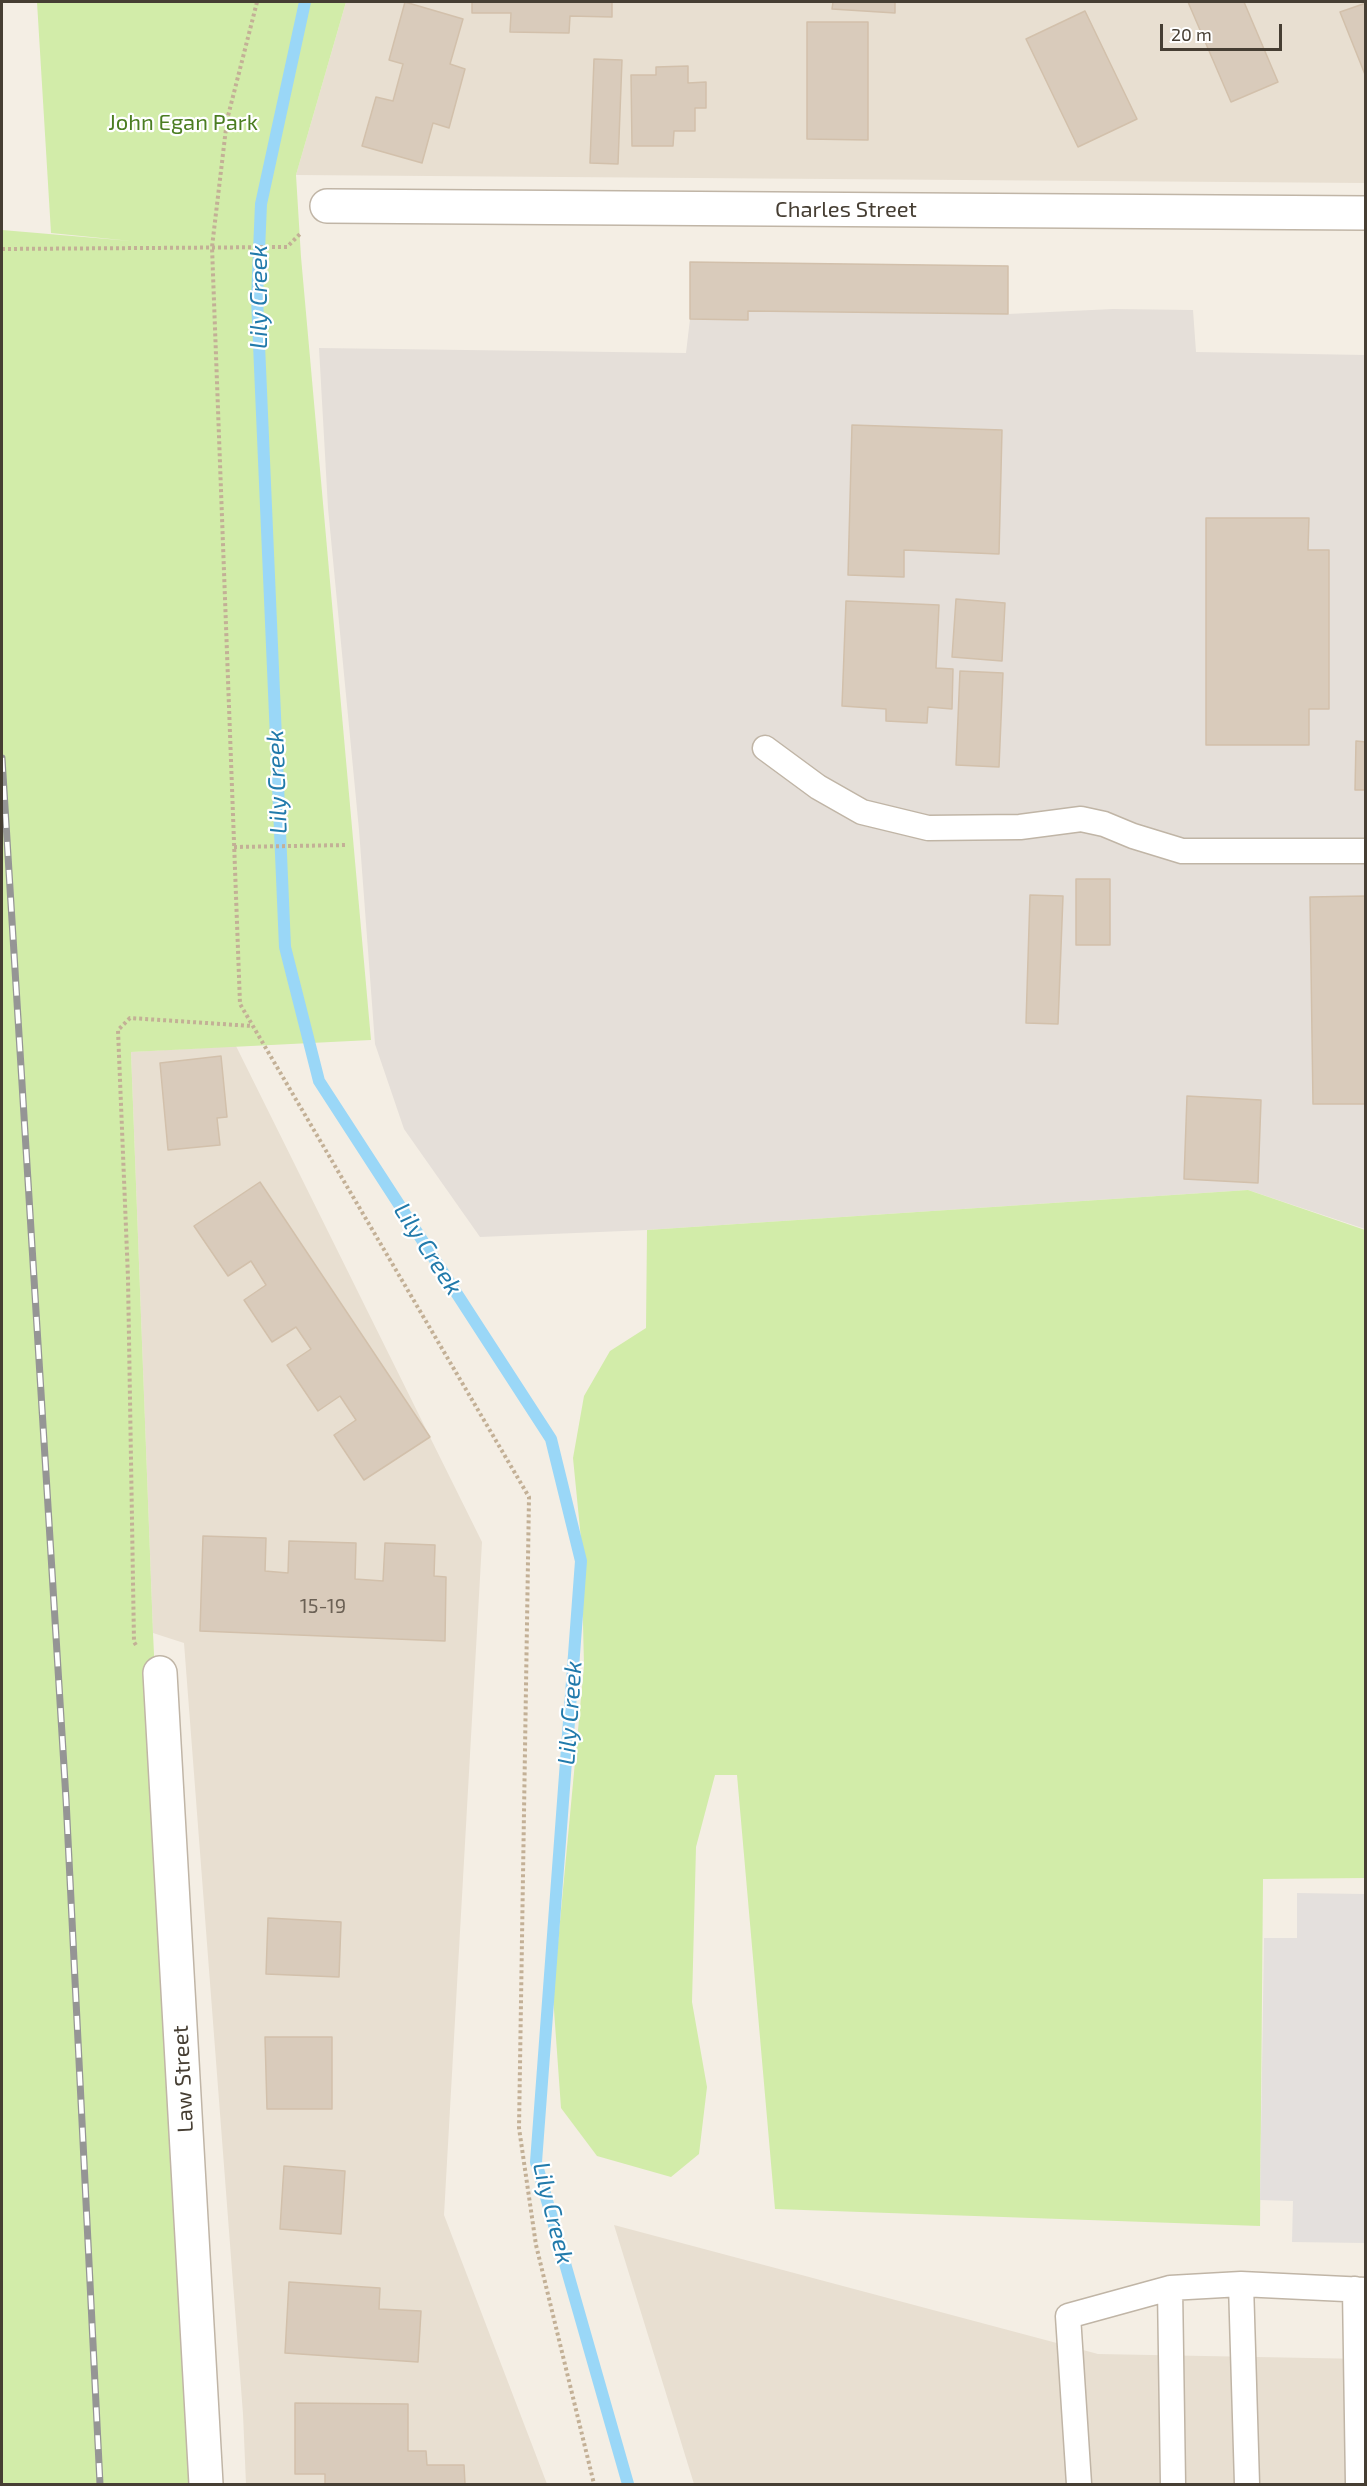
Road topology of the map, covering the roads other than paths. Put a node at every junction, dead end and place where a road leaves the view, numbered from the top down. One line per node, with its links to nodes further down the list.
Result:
1 (327, 206): 2 (street, Charles Street)
2 (1365, 213)
3 (765, 748): 4 (lane)
4 (1365, 851)
5 (160, 1673): 9 (street, Law Street)
6 (1241, 2284): 7 (lane); 8 (lane); 12 (lane)
7 (1170, 2288): 10 (lane); 11 (lane)
8 (1360, 2289): 13 (lane)
9 (206, 2484)
10 (1078, 2484)
11 (1173, 2484)
12 (1247, 2484)
13 (1358, 2484)

